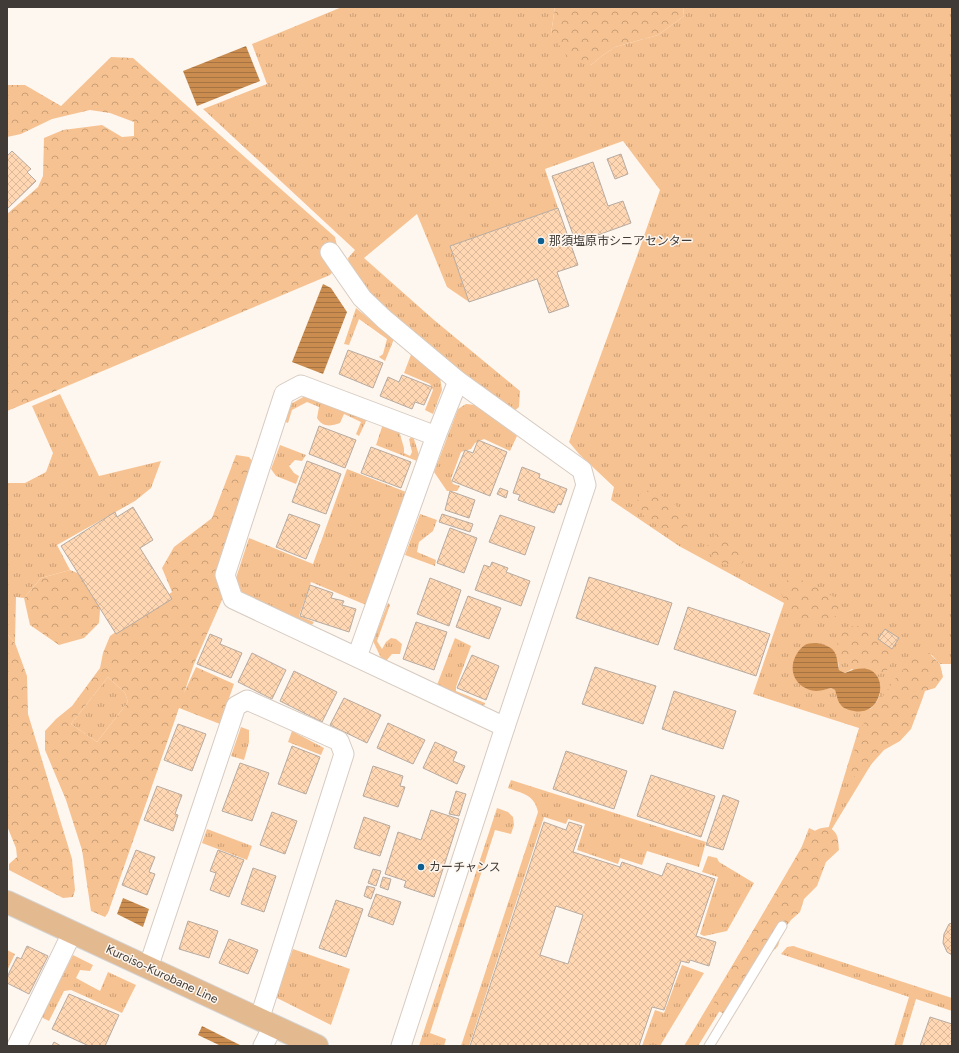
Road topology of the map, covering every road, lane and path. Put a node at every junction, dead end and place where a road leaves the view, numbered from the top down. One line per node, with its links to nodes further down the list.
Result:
1 (330, 252): 2 (street)
2 (458, 381): 3 (street); 5 (street)
3 (436, 436): 4 (street); 4 (street)
4 (357, 657): 5 (street)
5 (505, 727): 14 (street)
6 (7, 902): 8 (main road, Kuroiso-Kurobane Line)
7 (782, 926): 15 (lane)
8 (72, 933): 9 (main road, Kuroiso-Kurobane Line); 11 (street)
9 (148, 968): 10 (main road, Kuroiso-Kurobane Line); 10 (street)
10 (266, 1023): 12 (street); 13 (main road, Kuroiso-Kurobane Line)
11 (17, 1046)
12 (263, 1046)
13 (317, 1046)
14 (401, 1046)
15 (709, 1046)

